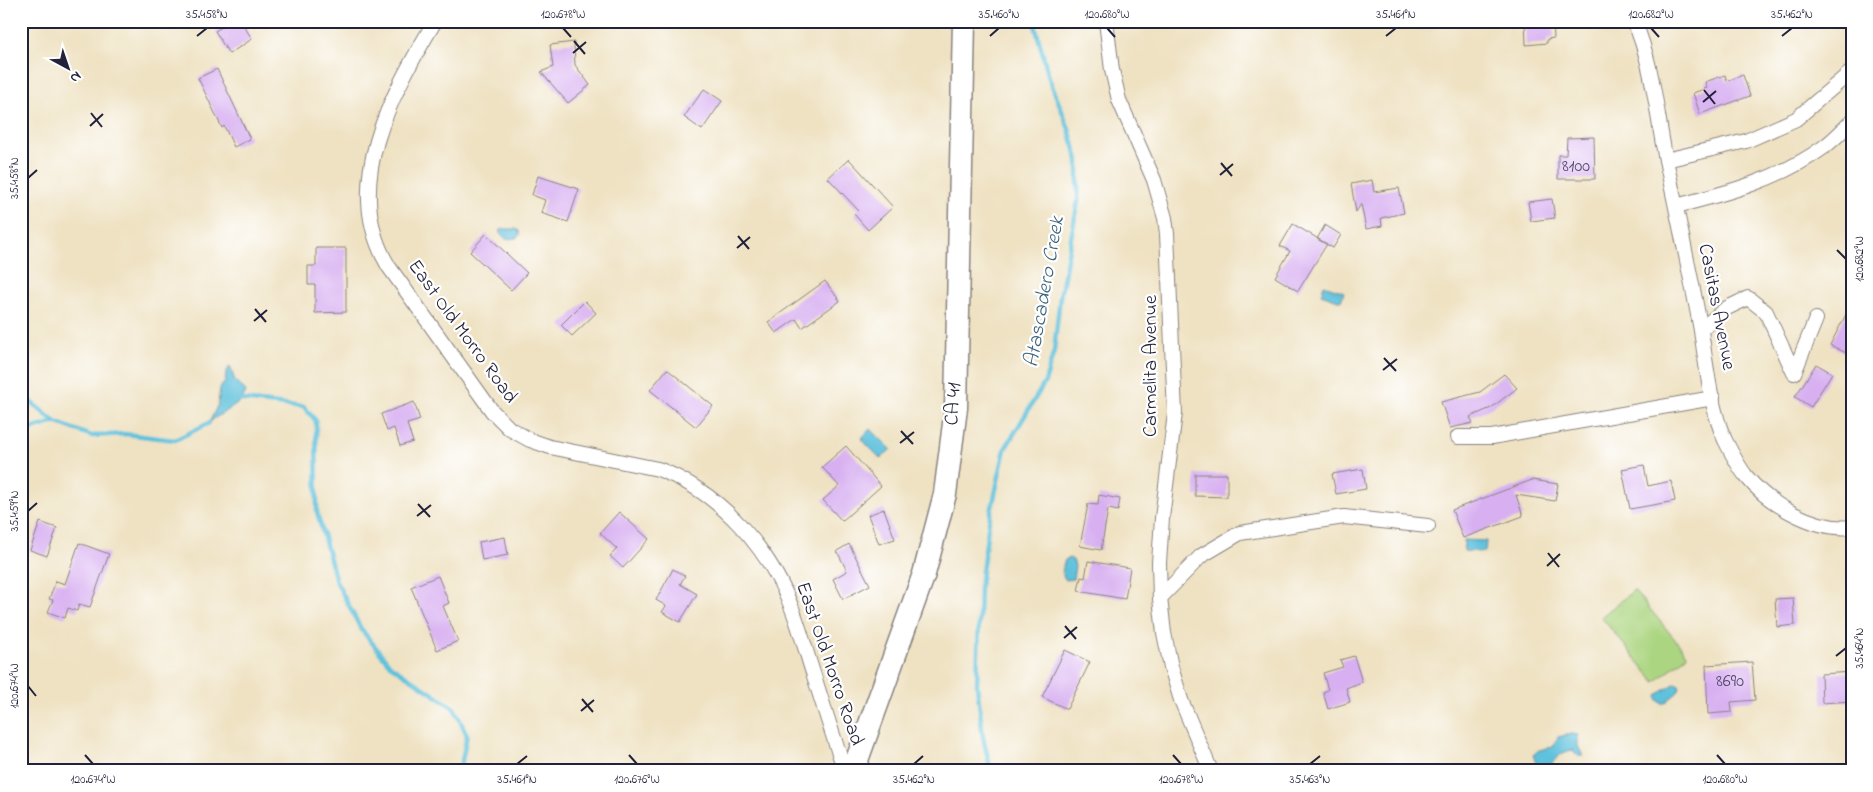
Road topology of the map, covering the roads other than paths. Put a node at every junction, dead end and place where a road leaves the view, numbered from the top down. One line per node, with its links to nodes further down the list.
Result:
1 (435, 21): 16 (street, East Old Morro Road)
2 (964, 21): 17 (main road, CA 41 / CA 41)
3 (1106, 21): 15 (street, Carmelita Avenue)
4 (1638, 23): 7 (street, Casitas Avenue)
5 (1852, 71): 7 (street)
6 (1852, 121): 8 (street)
7 (1666, 160): 8 (street, Casitas Avenue)
8 (1676, 206): 10 (street, Casitas Avenue)
9 (1816, 319): 10 (street)
10 (1701, 329): 11 (street, Casitas Avenue)
11 (1713, 398): 12 (street); 14 (street, Casitas Avenue)
12 (1458, 437)
13 (1428, 526): 15 (street)
14 (1852, 527)
15 (1160, 598): 18 (street, Carmelita Avenue)
16 (845, 771)
17 (853, 771)
18 (1211, 771)

